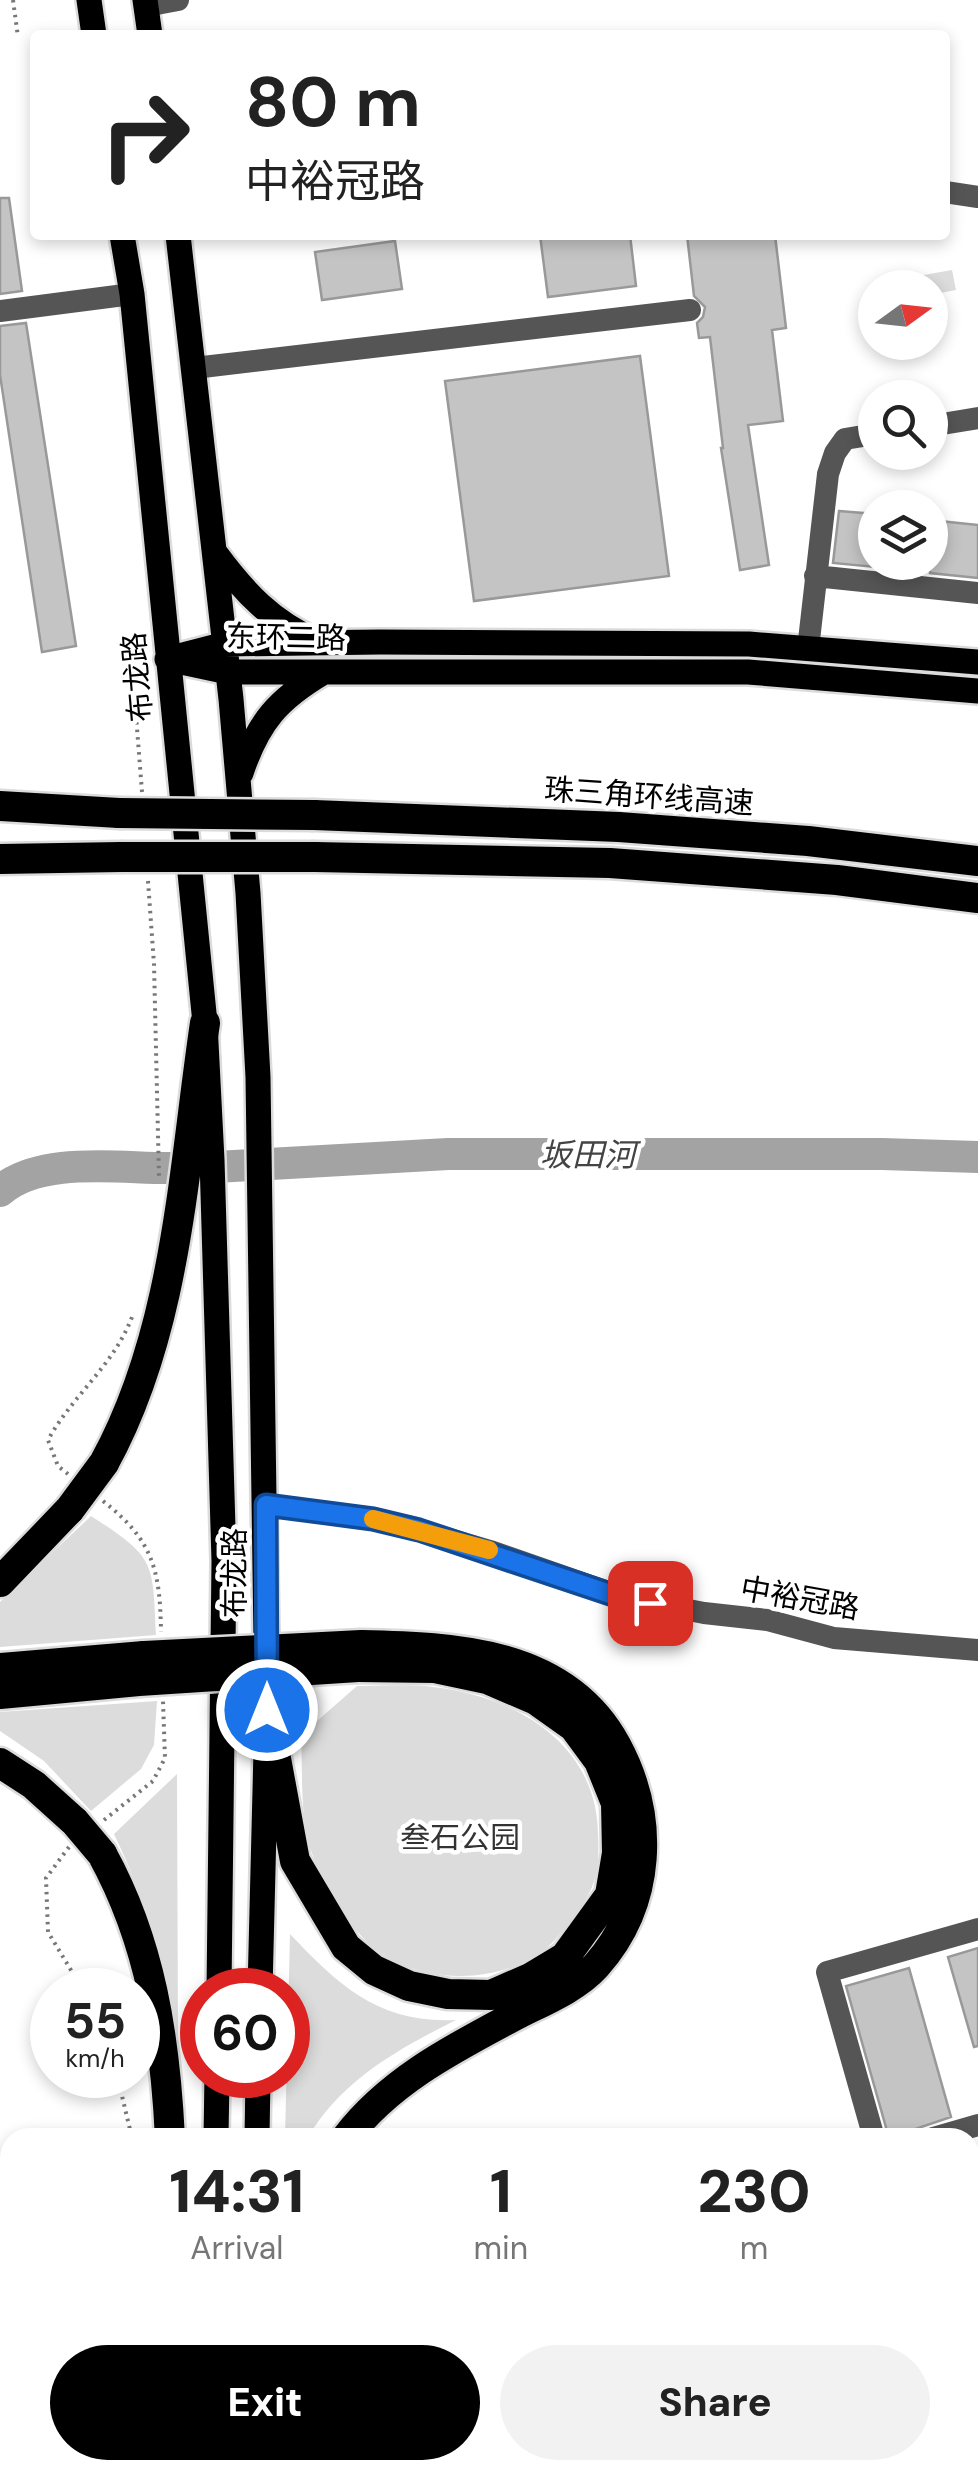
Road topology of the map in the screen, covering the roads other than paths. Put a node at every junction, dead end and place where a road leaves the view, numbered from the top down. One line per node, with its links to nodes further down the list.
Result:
1 (89, 0): 4 (main road)
2 (178, 0): 3 (street)
3 (145, 3): 5 (main road)
4 (93, 30)
5 (149, 30)
6 (950, 193): 7 (street)
7 (978, 197)
8 (123, 240): 10 (main road, 布龙路)
9 (179, 240): 13 (main road)
10 (132, 294): 12 (street); 23 (main road, 布龙路)
11 (690, 310): 13 (street)
12 (0, 311)
13 (194, 368): 17 (main road)
14 (978, 418): 15 (street)
15 (948, 423)
16 (858, 436): 18 (street)
17 (216, 553): 20 (main road); 21 (main road)
18 (815, 576): 19 (street); 22 (street)
19 (978, 593)
20 (320, 643): 21 (main road, 东环二路); 22 (main road, 东环二路)
21 (224, 644): 23 (main road, 东环二路); 26 (main road)
22 (808, 649): 24 (main road, 东环二路)
23 (167, 658): 26 (main road, 东环二路); 37 (main road, 布龙路)
24 (978, 662)
25 (326, 671): 26 (main road, 东环二路); 27 (main road, 东环二路); 28 (main road)
26 (228, 672): 28 (main road)
27 (978, 691)
28 (238, 783): 38 (main road, 布龙路)
29 (130, 802): 30 (highway); 31 (highway); 34 (highway, 珠三角环线高速, bridge)
30 (0, 806)
31 (0, 818)
32 (51, 858): 33 (highway); 35 (highway); 36 (highway, bridge)
33 (0, 859)
34 (978, 861)
35 (0, 872)
36 (978, 898)
37 (205, 1023): 39 (highway, bridge); 48 (main road, 布龙路)
38 (266, 1505): 40 (street, 中裕冠路); 45 (main road, 布龙路)
39 (0, 1582)
40 (978, 1650)
41 (359, 1656): 42 (highway, bridge); 45 (highway); 55 (highway)
42 (152, 1666): 43 (highway); 44 (highway)
43 (0, 1668)
44 (0, 1694)
45 (267, 1710): 49 (main road, 布龙路)
46 (0, 1763): 52 (highway)
47 (978, 1929): 56 (street)
48 (219, 1968)
49 (261, 1968)
50 (217, 2098): 53 (main road)
51 (258, 2098): 54 (main road)
52 (169, 2128)
53 (216, 2128)
54 (257, 2128)
55 (356, 2128)
56 (871, 2128)

